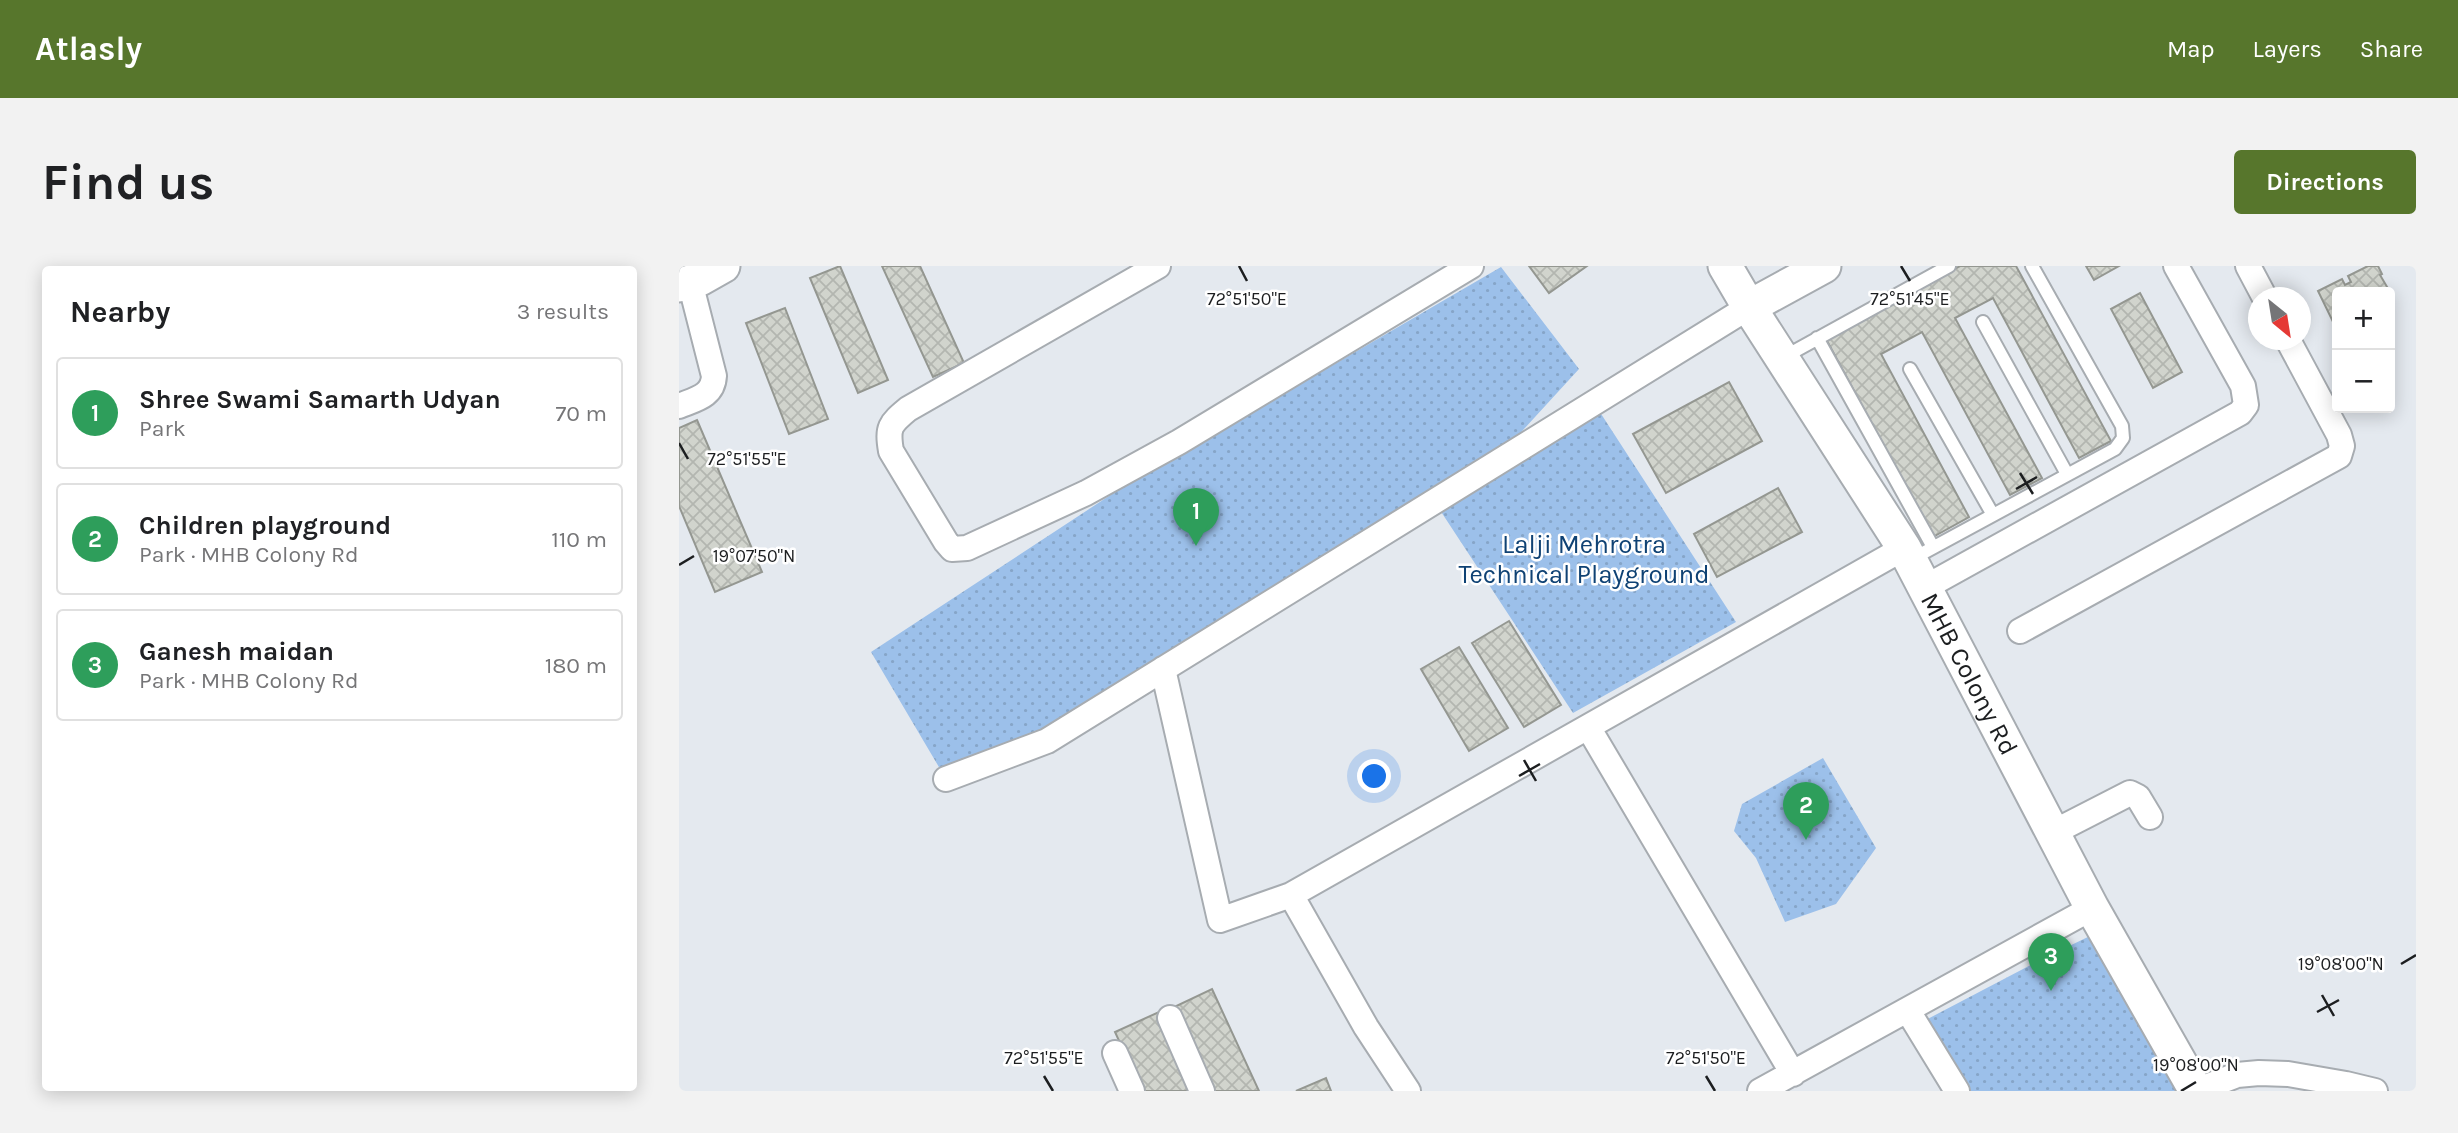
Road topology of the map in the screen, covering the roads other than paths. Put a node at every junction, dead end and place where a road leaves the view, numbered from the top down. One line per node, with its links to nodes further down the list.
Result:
1 (723, 266): 10 (street)
2 (1158, 266): 3 (street)
3 (1471, 266)
4 (1725, 266): 12 (street, MHB Colony Rd)
5 (1824, 266): 12 (street)
6 (1949, 266): 14 (lane)
7 (2032, 266): 19 (lane)
8 (2176, 266): 21 (street)
9 (2248, 266): 11 (street)
10 (683, 279): 18 (street)
11 (2259, 287)
12 (1749, 307): 16 (street, MHB Colony Rd); 23 (street)
13 (1983, 322): 19 (lane)
14 (1818, 338): 16 (lane); 21 (lane)
15 (2292, 350): 22 (street)
16 (1781, 358): 21 (street, MHB Colony Rd)
17 (1910, 369): 20 (lane)
18 (679, 406)
19 (2067, 474): 20 (lane)
20 (1993, 515): 21 (lane)
21 (1918, 561): 24 (street); 27 (street, MHB Colony Rd)
22 (2020, 631)
23 (1163, 669): 25 (street); 28 (street)
24 (1588, 727): 28 (street); 33 (street)
25 (946, 779)
26 (2150, 817): 27 (street)
27 (2052, 832): 29 (street, MHB Colony Rd)
28 (1291, 895): 36 (street)
29 (2092, 908): 30 (street); 39 (street, MHB Colony Rd)
30 (1908, 1011): 33 (street); 38 (street)
31 (1170, 1018): 35 (street)
32 (1115, 1054): 34 (street)
33 (1793, 1074): 37 (street)
34 (1132, 1091)
35 (1202, 1091)
36 (1408, 1091)
37 (1760, 1091)
38 (1957, 1091)
39 (2196, 1091): 42 (street)
40 (2228, 1091): 41 (street)
41 (2306, 1091)
42 (2375, 1091): 43 (street)
43 (2393, 1091)

